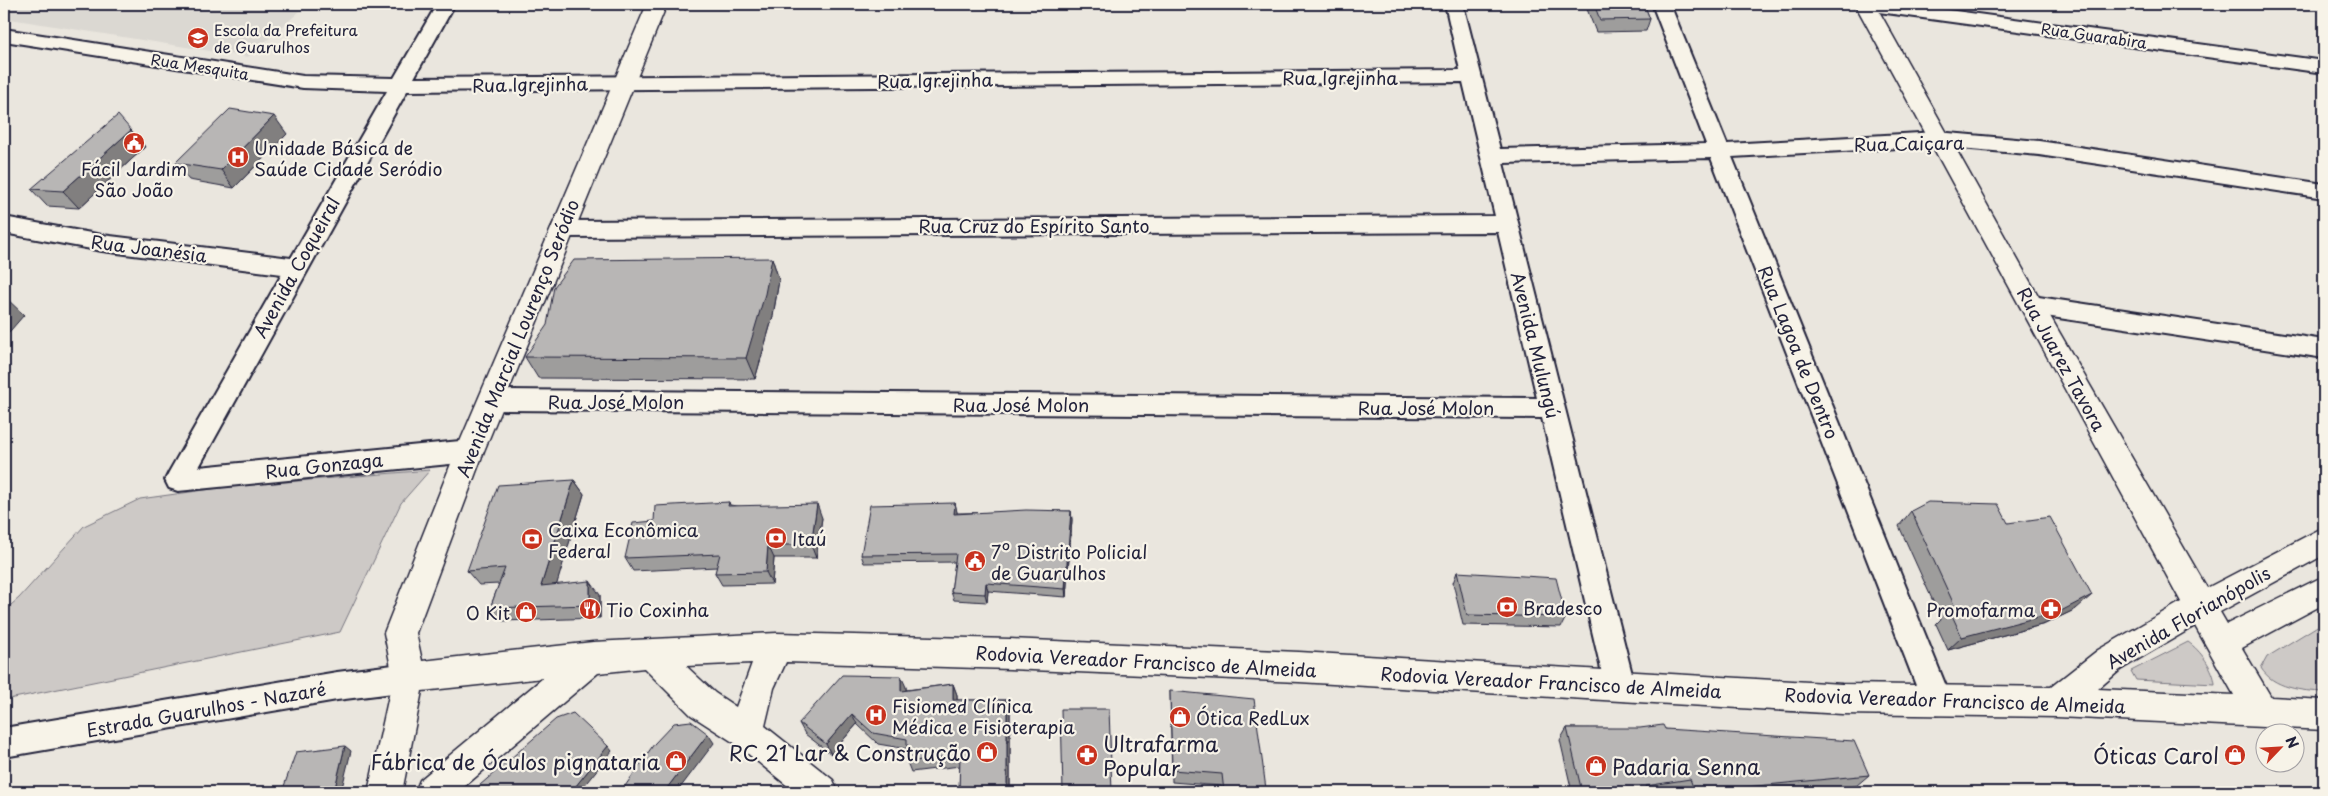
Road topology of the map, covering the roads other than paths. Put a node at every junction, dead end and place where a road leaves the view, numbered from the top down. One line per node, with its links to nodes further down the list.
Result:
1 (446, 4): 10 (street, Avenida Coqueiral)
2 (657, 4): 9 (main road, Avenida Marcial Lourenço Seródio)
3 (1454, 4): 8 (street, Avenida Mulungú)
4 (1661, 4): 12 (street, Rua Lagoa de Dentro)
5 (1865, 4): 7 (street, Rua Guarabira); 11 (main road, Rua Juarez Tavora)
6 (4, 35): 10 (street, Rua Mesquita)
7 (2324, 67)
8 (1472, 76): 9 (street, Rua Igrejinha); 13 (street, Avenida Mulungú)
9 (624, 83): 10 (street, Rua Igrejinha); 17 (main road, Avenida Marcial Lourenço Seródio)
10 (398, 85): 18 (street, Avenida Coqueiral)
11 (1938, 139): 12 (street, Rua Caiçara); 14 (street, Rua Caiçara); 19 (main road, Rua Juarez Tavora)
12 (1719, 151): 13 (street, Rua Caiçara); 34 (street, Rua Lagoa de Dentro)
13 (1491, 156): 15 (street, Avenida Mulungú)
14 (2324, 191)
15 (1507, 224): 17 (street, Rua Cruz do Espírito Santo); 22 (street, Avenida Mulungú)
16 (4, 225): 18 (street, Rua Joanésia)
17 (562, 229): 21 (main road, Avenida Marcial Lourenço Seródio)
18 (296, 267): 24 (street, Avenida Coqueiral)
19 (2032, 305): 20 (street); 27 (main road, Rua Juarez Tavora)
20 (2324, 349)
21 (492, 400): 22 (street, Rua José Molon); 23 (main road, Avenida Marcial Lourenço Seródio)
22 (1551, 408): 33 (street, Avenida Mulungú)
23 (470, 451): 24 (street, Rua Gonzaga); 32 (main road, Avenida Marcial Lourenço Seródio)
24 (178, 480)
25 (2324, 540): 27 (main road, Avenida Florianópolis)
26 (2324, 589): 28 (main road)
27 (2200, 607): 28 (main road, Rua Juarez Tavora); 35 (main road, Avenida Florianópolis)
28 (2221, 643): 36 (main road, Rua Juarez Tavora)
29 (777, 647): 30 (main road, Rodovia Vereador Francisco de Almeida); 33 (main road, Rodovia Vereador Francisco de Almeida); 38 (main road)
30 (650, 652): 31 (main road); 38 (main road)
31 (593, 657): 32 (main road); 41 (main road)
32 (409, 677): 39 (street, Estrada Guarulhos - Nazaré); 40 (main road)
33 (1620, 686): 34 (main road, Rodovia Vereador Francisco de Almeida)
34 (1937, 701): 35 (main road, Rodovia Vereador Francisco de Almeida)
35 (2057, 702): 36 (main road, Rodovia Vereador Francisco de Almeida)
36 (2262, 713): 37 (main road, Rodovia Vereador Francisco de Almeida)
37 (2324, 716)
38 (748, 733): 42 (main road)
39 (4, 743)
40 (385, 792)
41 (432, 792)
42 (821, 792)

